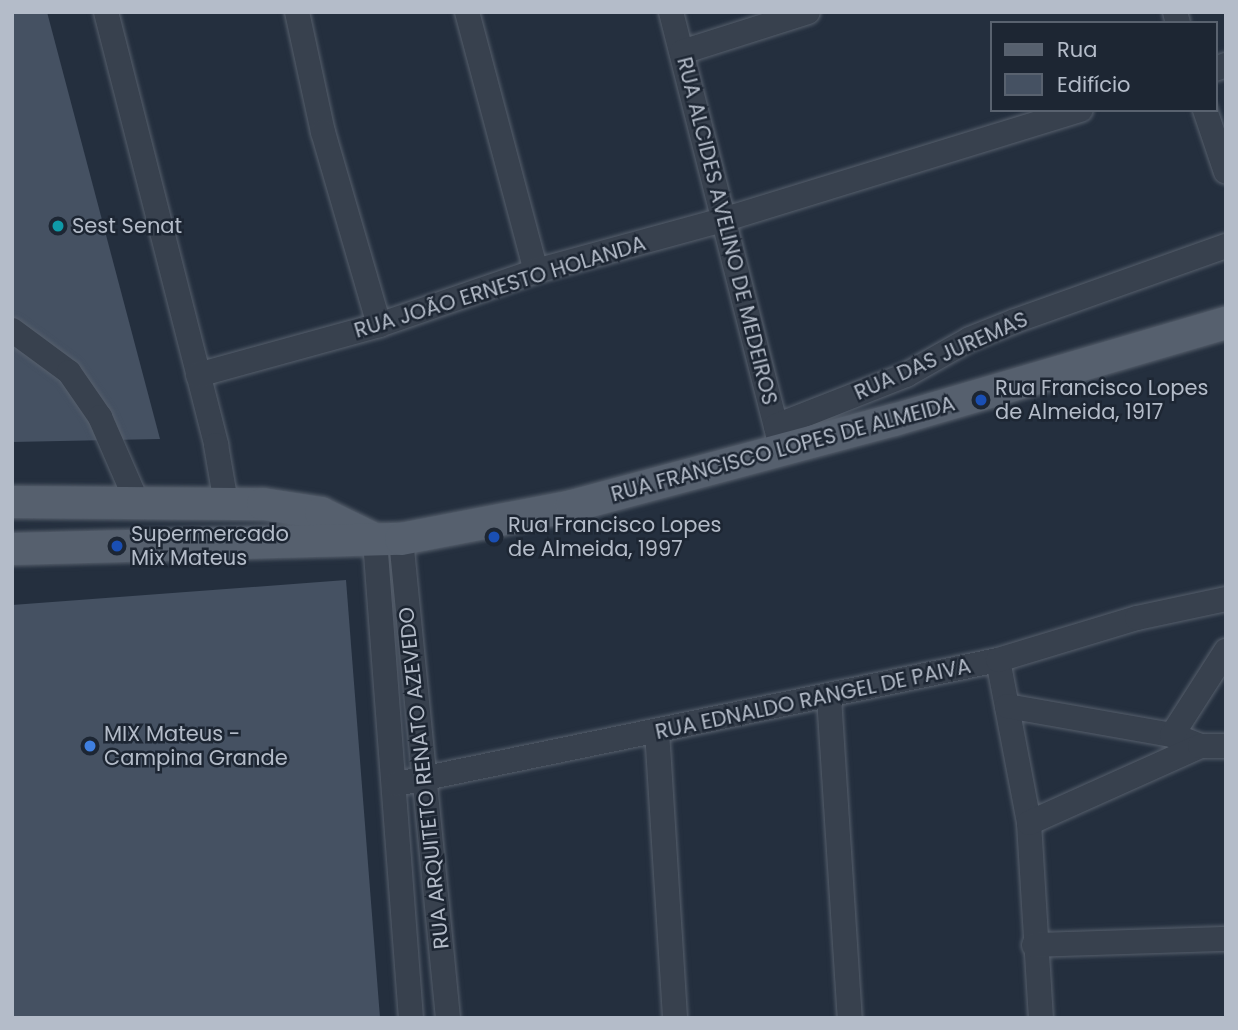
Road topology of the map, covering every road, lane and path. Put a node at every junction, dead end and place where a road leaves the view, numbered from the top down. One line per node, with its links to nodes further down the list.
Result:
1 (106, 12): 16 (street)
2 (297, 12): 14 (street)
3 (467, 12): 12 (street)
4 (671, 12): 6 (street, RUA ALCIDES AVELINO DE MEDEIROS)
5 (808, 12): 6 (street)
6 (682, 52): 10 (street, RUA ALCIDES AVELINO DE MEDEIROS)
7 (1074, 112): 10 (street, RUA JOÃO ERNESTO HOLANDA)
8 (1206, 112): 9 (street)
9 (1226, 172)
10 (726, 219): 12 (street, RUA JOÃO ERNESTO HOLANDA); 17 (street, RUA ALCIDES AVELINO DE MEDEIROS)
11 (1226, 246): 17 (street, RUA DAS JUREMAS)
12 (536, 271): 14 (street, RUA JOÃO ERNESTO HOLANDA)
13 (1226, 323): 17 (main road, RUA FRANCISCO LOPES DE ALMEIDA)
14 (379, 325): 16 (street, RUA JOÃO ERNESTO HOLANDA)
15 (12, 330): 19 (street)
16 (198, 375): 20 (street)
17 (779, 438): 21 (main road, RUA FRANCISCO LOPES DE ALMEIDA)
18 (12, 502): 19 (main road)
19 (137, 502): 20 (main road)
20 (226, 503): 21 (main road)
21 (388, 539): 22 (main road, RUA FRANCISCO LOPES DE ALMEIDA); 32 (street, RUA ARQUITETO RENATO AZEVEDO); 33 (street, RUA ARQUITETO RENATO AZEVEDO)
22 (12, 549)
23 (1226, 599): 25 (street, RUA EDNALDO RANGEL DE PAIVA)
24 (1226, 651): 29 (street)
25 (998, 660): 26 (street, RUA EDNALDO RANGEL DE PAIVA); 27 (street)
26 (829, 697): 28 (street, RUA EDNALDO RANGEL DE PAIVA); 40 (street)
27 (1007, 706): 29 (street); 34 (street)
28 (657, 731): 32 (street, RUA EDNALDO RANGEL DE PAIVA); 39 (street)
29 (1172, 736): 30 (street)
30 (1200, 746): 31 (street); 34 (street)
31 (1226, 746)
32 (423, 780): 33 (street, RUA EDNALDO RANGEL DE PAIVA); 38 (street, RUA ARQUITETO RENATO AZEVEDO)
33 (397, 785): 37 (street, RUA ARQUITETO RENATO AZEVEDO)
34 (1029, 823): 36 (street)
35 (1226, 939): 36 (street)
36 (1034, 946): 41 (street)
37 (411, 1018)
38 (448, 1018)
39 (675, 1018)
40 (850, 1018)
41 (1041, 1018)

